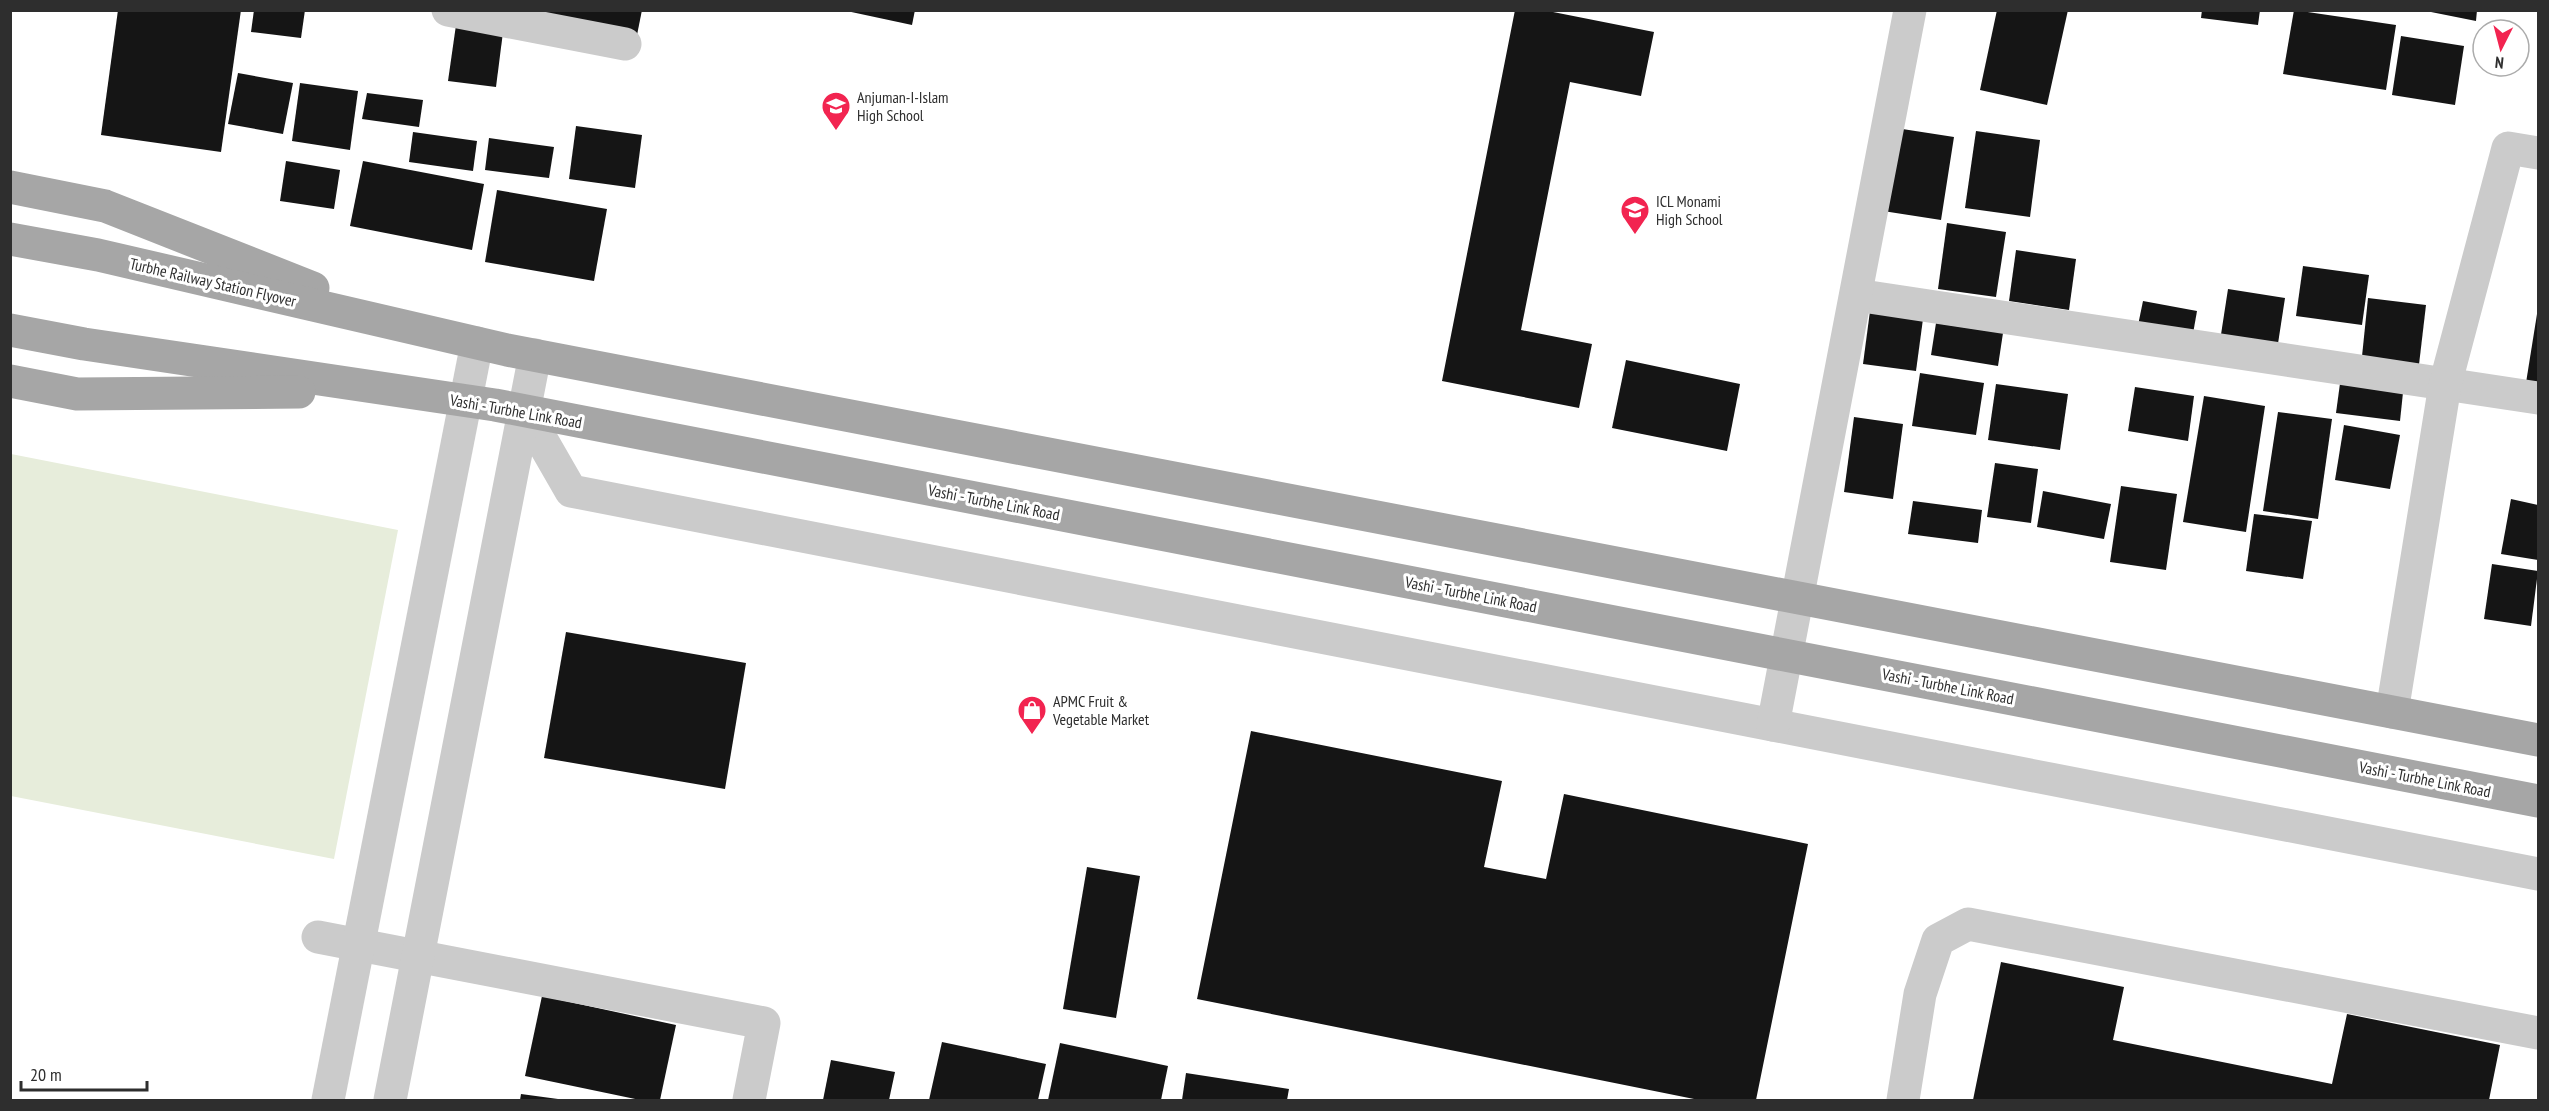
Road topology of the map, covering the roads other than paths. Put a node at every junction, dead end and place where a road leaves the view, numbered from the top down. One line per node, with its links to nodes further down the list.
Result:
1 (448, 10): 3 (street)
2 (1903, 12): 7 (street)
3 (625, 44)
4 (2538, 153): 13 (street)
5 (10, 187): 8 (main road)
6 (10, 239): 8 (main road, Turbhe Railway Station Flyover)
7 (1856, 295): 13 (street); 18 (street)
8 (415, 329): 10 (main road)
9 (10, 330): 14 (main road)
10 (477, 343): 11 (main road); 16 (street)
11 (535, 356): 17 (street); 18 (main road)
12 (10, 381): 14 (main road)
13 (2445, 385): 15 (street); 20 (street)
14 (403, 392): 16 (main road, Vashi - Turbhe Link Road)
15 (2538, 398)
16 (466, 401): 17 (main road, Vashi - Turbhe Link Road); 26 (street)
17 (525, 411): 19 (main road, Vashi - Turbhe Link Road); 21 (street); 27 (street)
18 (1797, 598): 19 (street); 20 (main road)
19 (1787, 655): 21 (street); 23 (main road, Vashi - Turbhe Link Road)
20 (2392, 712): 22 (main road)
21 (1773, 725): 24 (street)
22 (2538, 740)
23 (2538, 801)
24 (2538, 874)
25 (318, 937): 26 (street)
26 (360, 946): 27 (street); 29 (street)
27 (418, 957): 30 (street); 31 (street)
28 (2538, 1033): 32 (street)
29 (328, 1101)
30 (390, 1101)
31 (749, 1101)
32 (1903, 1101)

